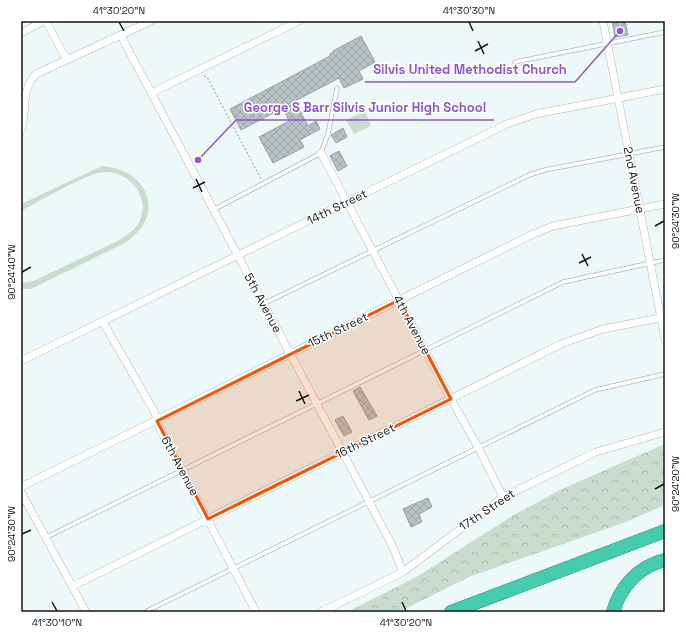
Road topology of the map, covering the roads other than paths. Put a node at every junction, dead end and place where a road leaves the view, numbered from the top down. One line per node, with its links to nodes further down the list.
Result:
1 (45, 21): 7 (street); 10 (street)
2 (150, 21): 8 (street)
3 (299, 21): 5 (street)
4 (603, 21): 9 (street, 2nd Avenue)
5 (285, 24): 14 (street)
6 (665, 32): 9 (lane)
7 (21, 33)
8 (121, 36): 10 (street); 14 (street, 5th Avenue)
9 (607, 44): 11 (lane); 15 (street, 2nd Avenue)
10 (66, 60): 16 (street)
11 (515, 62)
12 (337, 88): 18 (lane)
13 (665, 89): 15 (street, 14th Street)
14 (151, 93): 23 (street, 5th Avenue)
15 (618, 98): 19 (street, 2nd Avenue); 20 (street, 14th Street)
16 (21, 130)
17 (665, 147): 19 (lane)
18 (321, 153): 20 (street, 4th Avenue); 23 (lane)
19 (628, 154): 22 (street, 2nd Avenue); 24 (lane)
20 (346, 202): 24 (street, 4th Avenue); 25 (street, 14th Street)
21 (665, 204): 22 (street, 15th Street)
22 (640, 209): 27 (street, 2nd Avenue); 28 (street, 15th Street)
23 (213, 210): 25 (street, 5th Avenue)
24 (372, 250): 28 (street, 4th Avenue); 29 (lane)
25 (237, 255): 29 (street, 5th Avenue); 31 (street, 14th Street)
26 (665, 260): 27 (lane)
27 (651, 263): 30 (street, 2nd Avenue); 33 (lane)
28 (398, 300): 33 (street, 4th Avenue); 34 (street, 15th Street)
29 (263, 304): 34 (street, 5th Avenue)
30 (663, 318): 32 (street, 2nd Avenue); 37 (street, 16th Street)
31 (103, 322): 35 (street, 14th Street); 39 (street, 6th Avenue)
32 (665, 339)
33 (425, 349): 37 (street, 4th Avenue); 38 (lane)
34 (290, 354): 38 (street, 5th Avenue); 39 (street, 15th Street)
35 (21, 361)
36 (665, 374): 41 (lane)
37 (451, 399): 41 (street, 4th Avenue); 42 (street, 16th Street)
38 (316, 402): 42 (street, 5th Avenue); 43 (lane)
39 (157, 421): 43 (street, 6th Avenue); 44 (street, 15th Street)
40 (665, 432): 46 (street, 17th Street)
41 (478, 447): 46 (street, 4th Avenue); 47 (lane)
42 (342, 452): 47 (street, 5th Avenue); 48 (street, 16th Street)
43 (182, 469): 48 (street, 6th Avenue); 50 (lane)
44 (21, 487)
45 (21, 492): 50 (street)
46 (503, 497): 53 (street, 17th Street)
47 (368, 501): 52 (lane); 53 (street, 5th Avenue)
48 (208, 519): 52 (street, 6th Avenue); 54 (street, 16th Street)
49 (665, 531): 59 (highway)
50 (47, 537): 54 (street)
51 (665, 560): 60 (highway)
52 (234, 569): 56 (lane); 57 (street, 6th Avenue)
53 (402, 572): 58 (street, 17th Street)
54 (73, 586): 55 (street)
55 (86, 612)
56 (145, 612)
57 (256, 612)
58 (321, 612)
59 (451, 612)
60 (613, 612)

